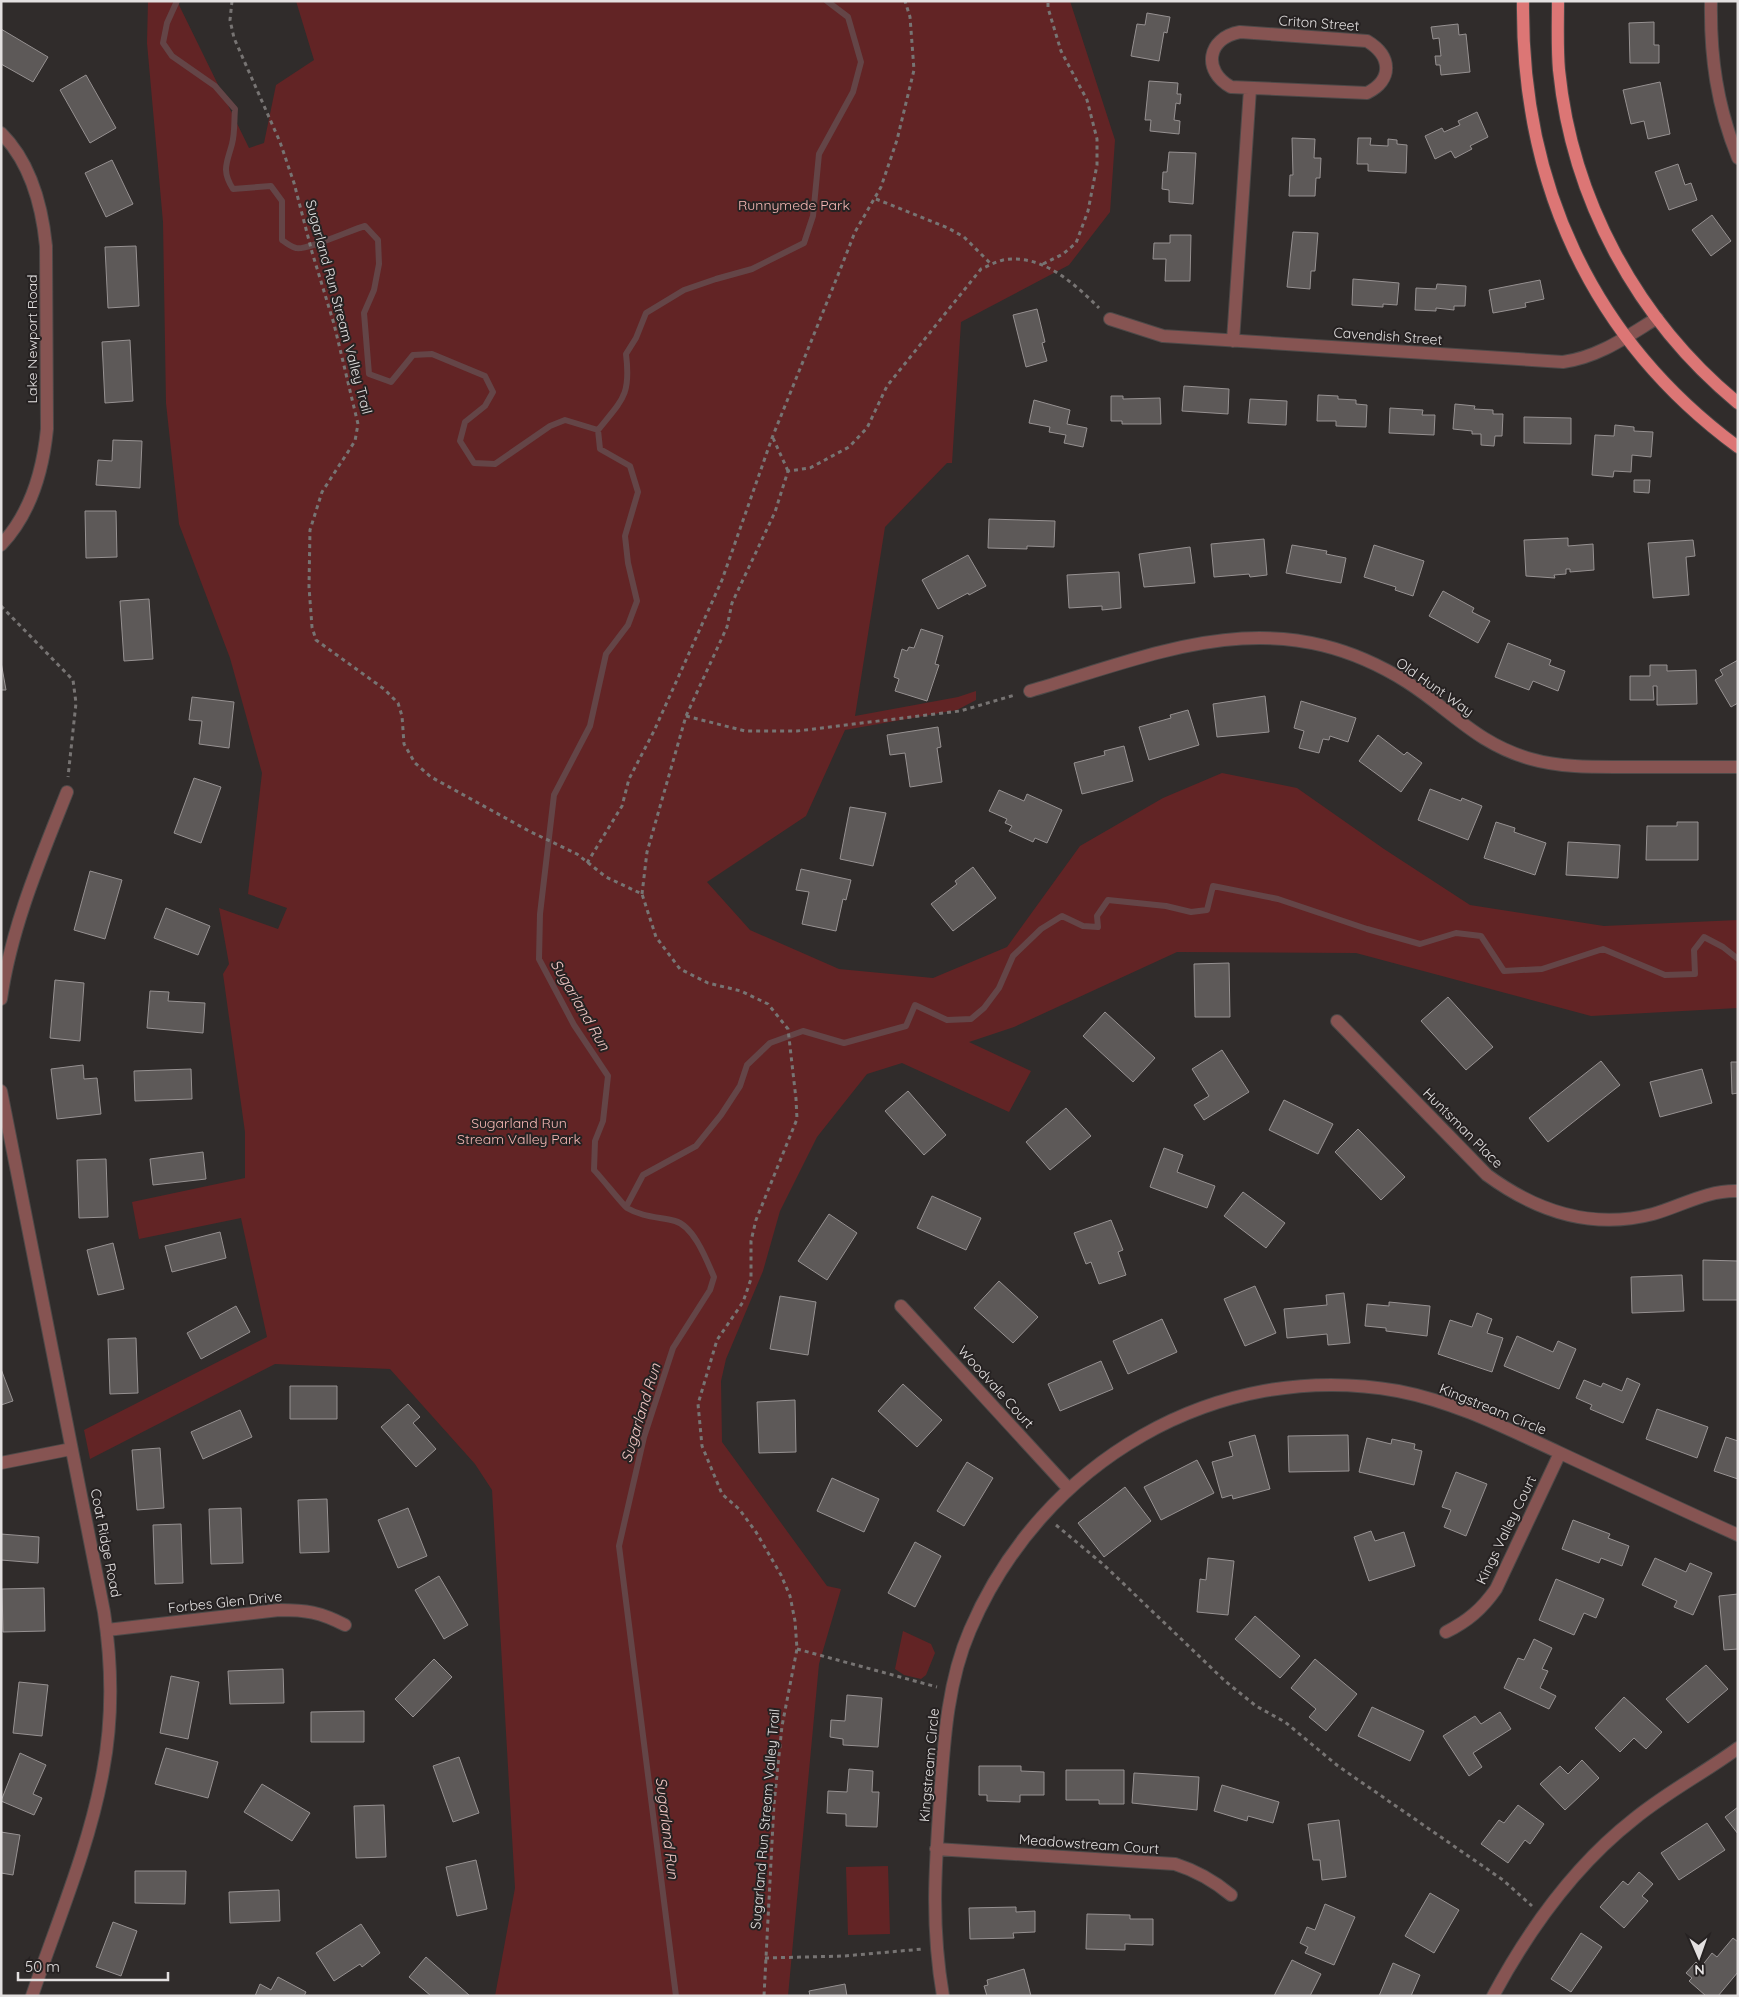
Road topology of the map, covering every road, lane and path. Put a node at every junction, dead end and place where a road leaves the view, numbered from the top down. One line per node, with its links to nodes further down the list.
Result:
1 (232, 1): 27 (path, Sugarland Run Stream Valley Trail)
2 (906, 1): 10 (path)
3 (1048, 1): 11 (path)
4 (1522, 1): 15 (main road)
5 (1558, 1): 13 (main road)
6 (1711, 1): 9 (street)
7 (1250, 88): 7 (street, Criton Street); 16 (street)
8 (1, 133): 21 (street, Lake Newport Road)
9 (1738, 158)
10 (876, 200): 12 (path); 18 (path)
11 (1043, 264): 12 (path); 14 (path)
12 (991, 265): 20 (path)
13 (1657, 318): 15 (street, Cavendish Street); 17 (main road)
14 (1110, 319): 16 (street, Cavendish Street)
15 (1626, 338): 16 (street, Cavendish Street); 19 (main road)
16 (1233, 341)
17 (1738, 403)
18 (772, 438): 20 (path); 27 (path)
19 (1738, 447)
20 (788, 471): 24 (path)
21 (1, 545)
22 (1, 606): 26 (path)
23 (1030, 691): 24 (path); 25 (street, Old Hunt Way)
24 (686, 716): 28 (path)
25 (1738, 767)
26 (67, 792): 29 (street)
27 (587, 863): 28 (path, Sugarland Run Stream Valley Trail)
28 (642, 894): 43 (path, Sugarland Run Stream Valley Trail)
29 (1, 999)
30 (1337, 1021): 32 (street, Huntsman Place)
31 (1, 1091): 34 (street, Coat Ridge Road)
32 (1738, 1191)
33 (901, 1306): 37 (street, Woodvale Court)
34 (72, 1449): 36 (street); 41 (street, Coat Ridge Road)
35 (1560, 1453): 37 (street, Kingstream Circle); 39 (street, Kingstream Circle); 42 (street, Kings Valley Court)
36 (1, 1463)
37 (1068, 1488): 38 (street, Kingstream Circle)
38 (1042, 1514): 44 (street, Kingstream Circle); 48 (path)
39 (1738, 1536)
40 (344, 1624): 41 (street, Forbes Glen Drive)
41 (107, 1630): 51 (street, Coat Ridge Road)
42 (1446, 1632)
43 (797, 1649): 44 (path); 50 (path, Sugarland Run Stream Valley Trail)
44 (952, 1691): 46 (street, Kingstream Circle)
45 (1738, 1748): 48 (street)
46 (936, 1849): 47 (street, Meadowstream Court); 49 (street, Kingstream Circle)
47 (1231, 1895)
48 (1543, 1915): 54 (street)
49 (936, 1948): 50 (path); 53 (street, Kingstream Circle)
50 (765, 1958): 52 (path, Sugarland Run Stream Valley Trail)
51 (32, 1996)
52 (764, 1996)
53 (943, 1996)
54 (1493, 1996)

